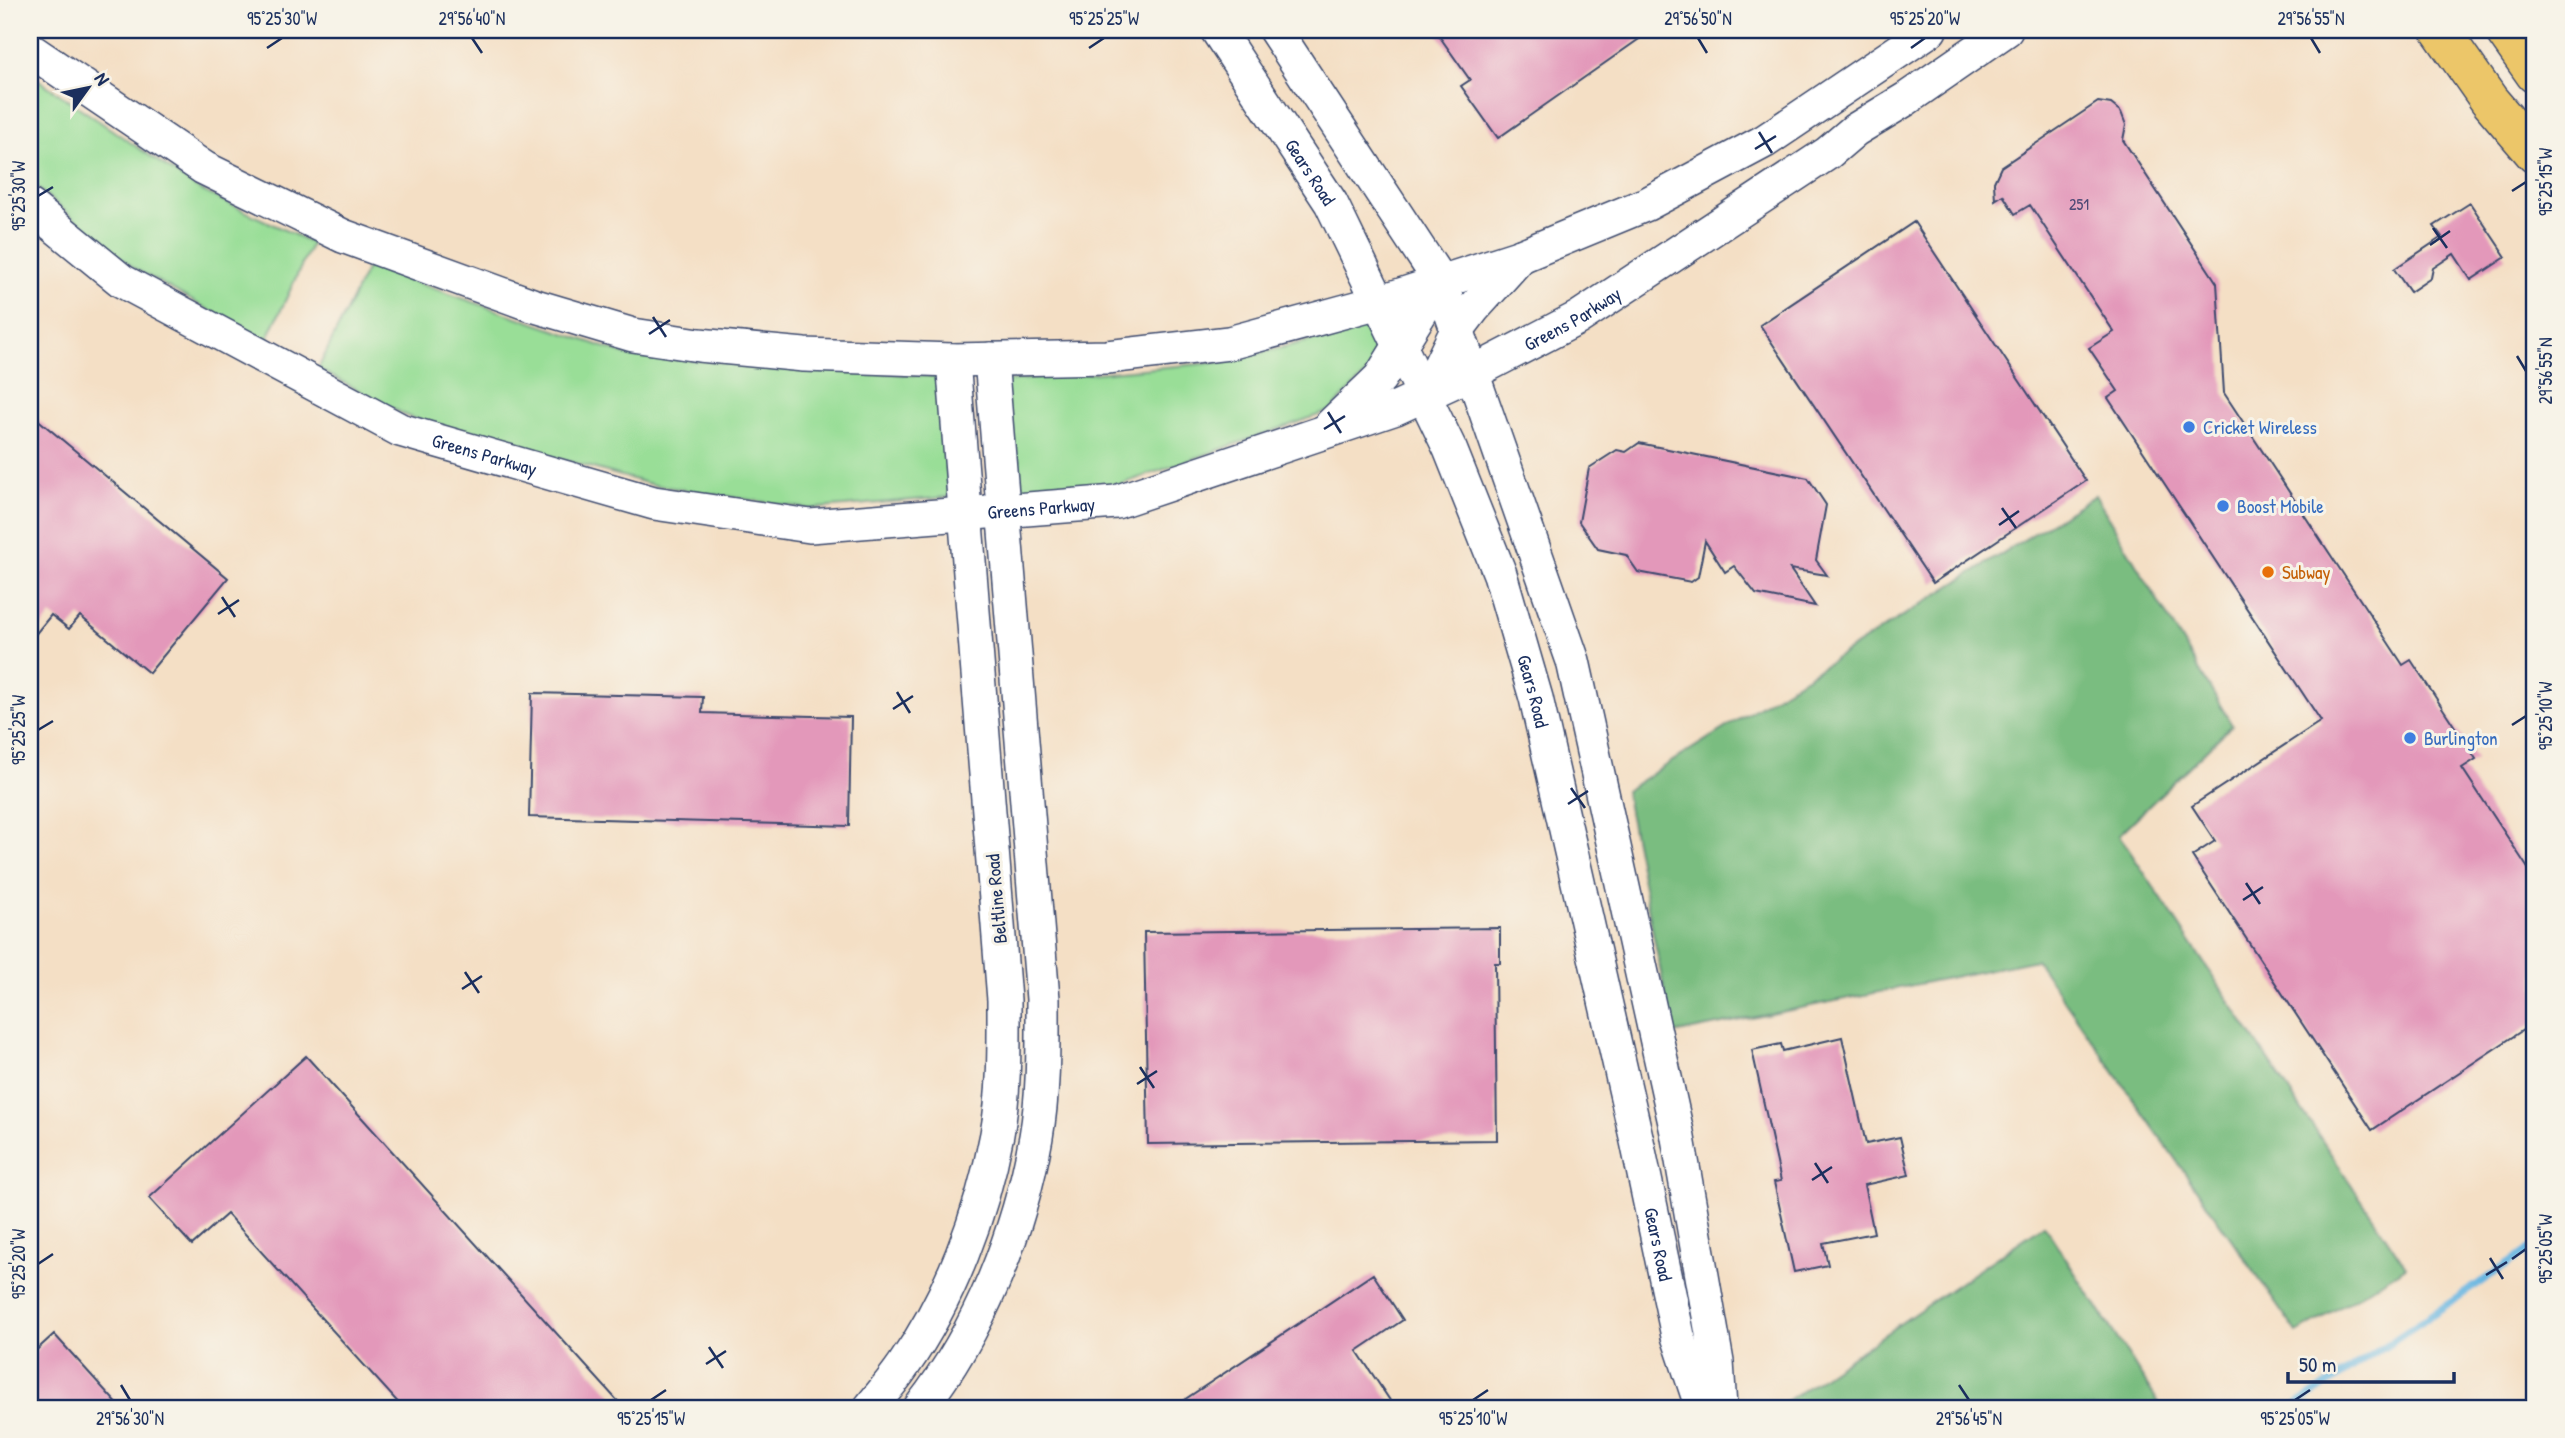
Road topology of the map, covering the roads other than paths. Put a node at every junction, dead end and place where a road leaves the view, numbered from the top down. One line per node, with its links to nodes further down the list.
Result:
1 (1217, 30): 17 (street, Gears Road)
2 (1275, 30): 16 (street, Gears Road)
3 (1930, 30): 8 (street)
4 (2006, 30): 10 (street, Greens Parkway)
5 (2440, 30): 11 (main road)
6 (2504, 30): 9 (main road)
7 (30, 50): 21 (street)
8 (1882, 63): 10 (street); 15 (street)
9 (2535, 74)
10 (1906, 99): 22 (street, Greens Parkway)
11 (2489, 100): 12 (main road); 13 (main road)
12 (2535, 154)
13 (2535, 178)
14 (30, 206): 26 (street, Greens Parkway)
15 (1521, 256): 16 (street); 18 (street)
16 (1440, 281): 17 (street); 18 (street, Gears Road); 19 (street)
17 (1379, 302): 19 (street, Gears Road); 20 (street)
18 (1457, 330): 22 (street, Gears Road); 23 (street)
19 (1400, 346): 23 (street, Gears Road); 24 (street)
20 (991, 359): 21 (street); 25 (street, Beltline Road)
21 (953, 360): 26 (street, Beltline Road)
22 (1472, 373): 23 (street, Greens Parkway); 27 (street, Gears Road)
23 (1425, 396): 24 (street, Greens Parkway); 28 (street, Gears Road)
24 (1321, 433): 25 (street, Greens Parkway)
25 (1003, 511): 26 (street, Greens Parkway); 32 (street, Beltline Road)
26 (964, 514): 31 (street, Beltline Road)
27 (1598, 780): 28 (street); 29 (street, Gears Road)
28 (1557, 794): 30 (street, Gears Road)
29 (1677, 1132): 30 (street); 34 (street, Gears Road)
30 (1637, 1141): 33 (street, Gears Road)
31 (870, 1408)
32 (920, 1408)
33 (1702, 1408)
34 (1720, 1408)

